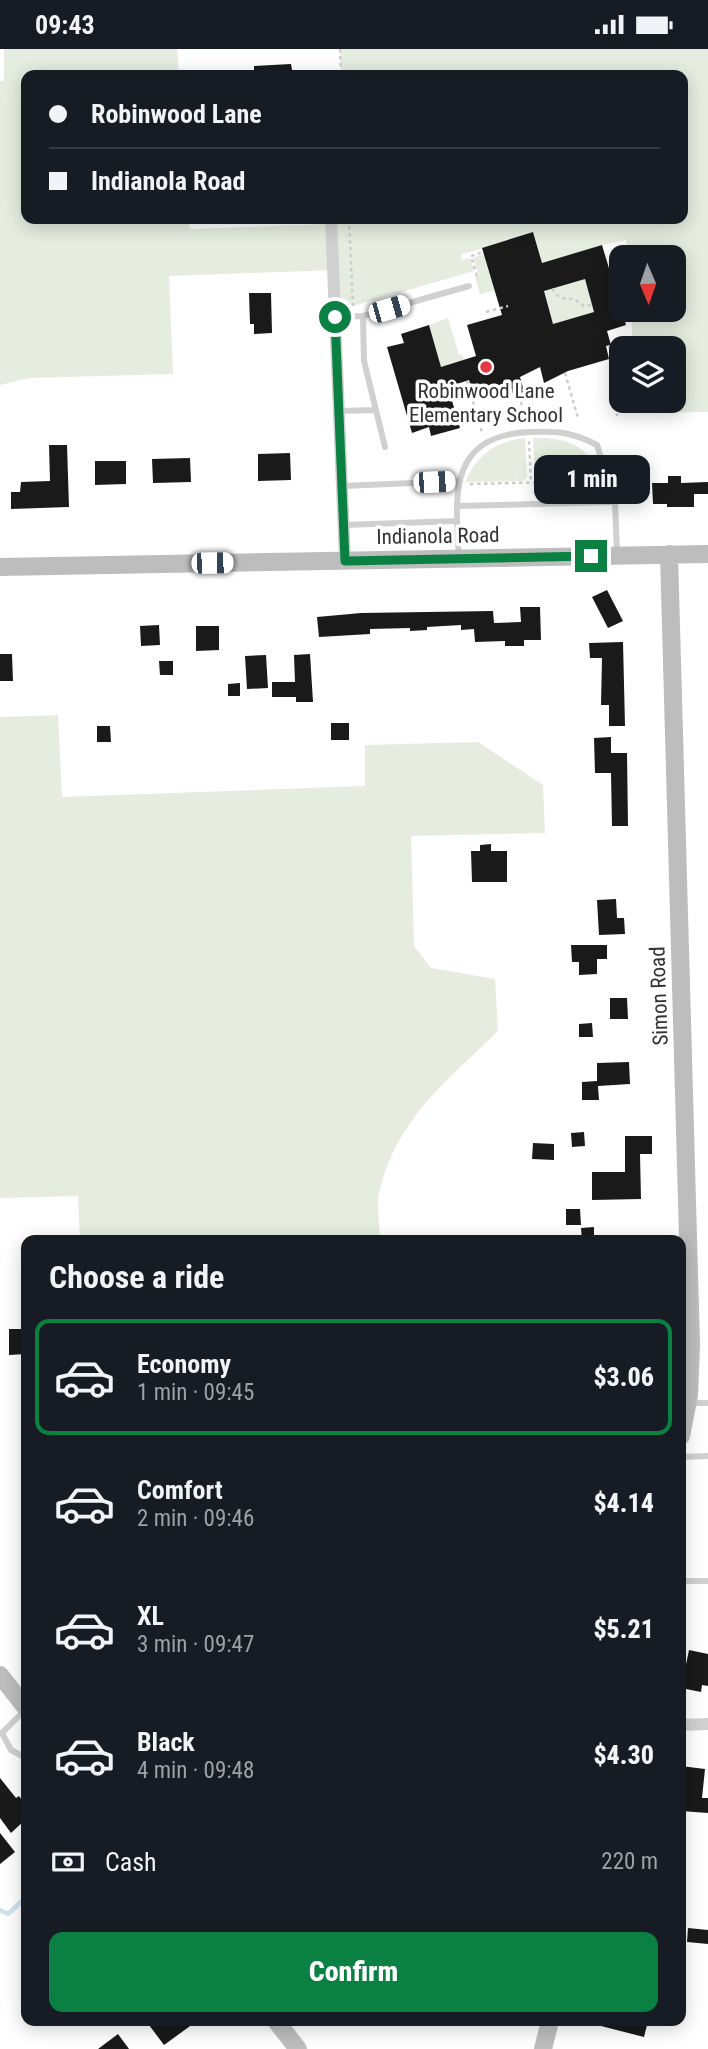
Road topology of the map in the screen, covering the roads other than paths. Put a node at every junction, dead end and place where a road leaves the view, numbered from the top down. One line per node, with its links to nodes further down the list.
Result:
1 (331, 224): 4 (street)
2 (469, 286): 3 (lane)
3 (363, 316): 4 (lane); 5 (lane)
4 (335, 317): 6 (street)
5 (376, 410): 6 (lane); 7 (lane)
6 (339, 411): 9 (street)
7 (385, 447)
8 (459, 483): 9 (lane); 10 (lane); 11 (lane)
9 (342, 486): 13 (street)
10 (615, 502): 11 (lane); 16 (lane)
11 (457, 506): 12 (lane)
12 (457, 521): 13 (lane); 17 (lane)
13 (343, 525): 18 (street)
14 (669, 554): 15 (street, Indianola Road); 16 (street, Indianola Road); 20 (street, Simon Road)
15 (708, 554)
16 (617, 555): 17 (street, Indianola Road)
17 (459, 558): 18 (street, Indianola Road)
18 (345, 561): 19 (street, Indianola Road)
19 (0, 567)
20 (688, 1403): 21 (lane); 22 (street, Simon Road)
21 (708, 1403)
22 (686, 1412)
23 (686, 1457): 24 (lane)
24 (708, 1457)
25 (686, 1581): 26 (lane)
26 (708, 1581)
27 (0, 1675): 28 (street)
28 (21, 1702)
29 (21, 1713): 32 (lane)
30 (686, 1724): 31 (street)
31 (708, 1724)
32 (21, 1755)
33 (279, 2026): 35 (street)
34 (549, 2026): 36 (street)
35 (293, 2047)
36 (543, 2049)

